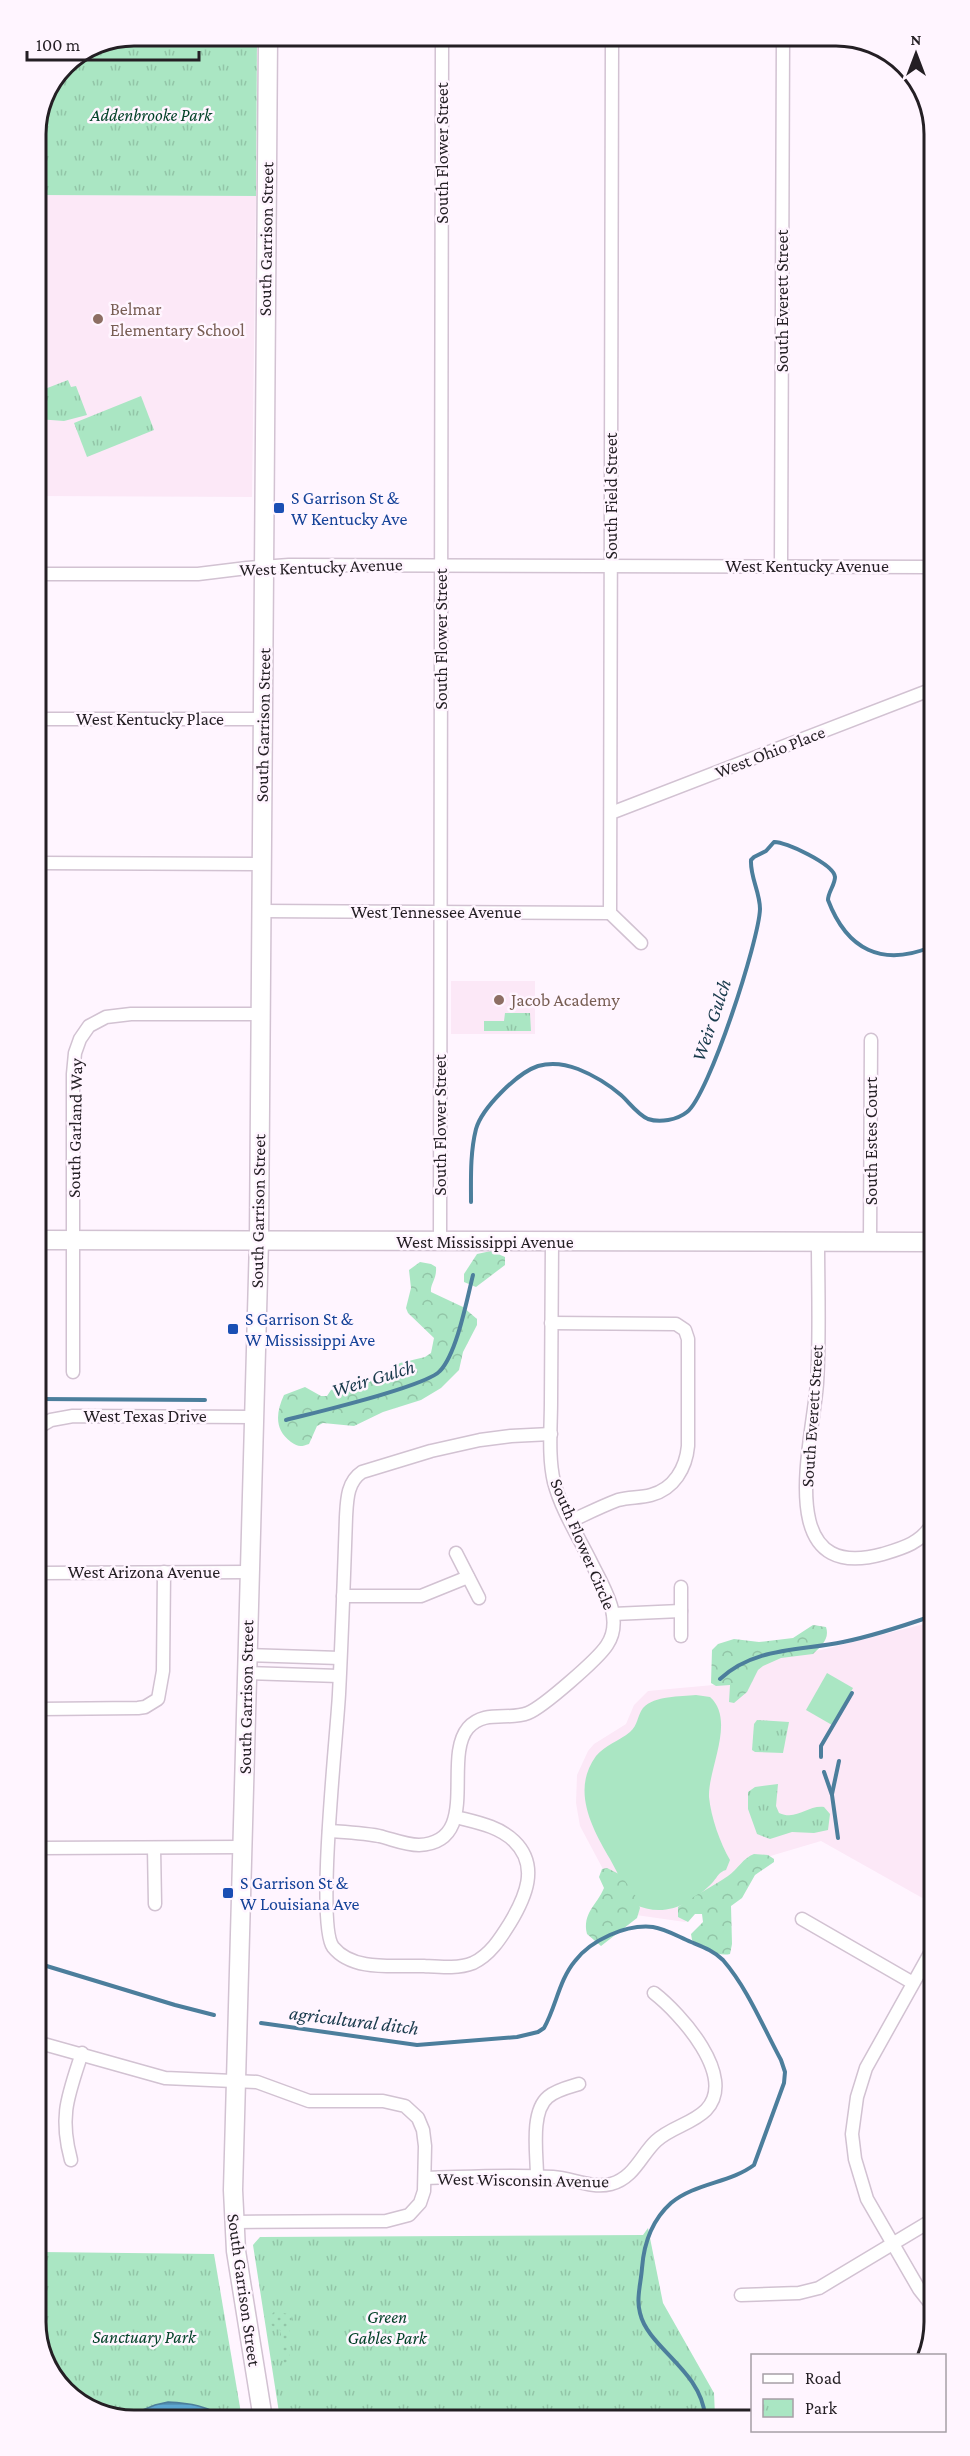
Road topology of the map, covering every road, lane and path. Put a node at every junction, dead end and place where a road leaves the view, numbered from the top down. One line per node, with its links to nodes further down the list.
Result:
1 (268, 46): 6 (main road, South Garrison Street)
2 (442, 46): 5 (street, South Flower Street)
3 (612, 47): 7 (street, South Field Street)
4 (783, 47): 8 (street, South Everett Street)
5 (441, 564): 6 (street, West Kentucky Avenue); 7 (street, West Kentucky Avenue); 18 (street, South Flower Street)
6 (264, 566): 10 (street, West Kentucky Avenue); 13 (main road, South Garrison Street)
7 (611, 566): 8 (street, West Kentucky Avenue); 14 (street, South Field Street)
8 (782, 566): 9 (street, West Kentucky Avenue)
9 (924, 567)
10 (47, 574)
11 (924, 692): 14 (street, West Ohio Place)
12 (47, 718): 13 (street, West Kentucky Place)
13 (263, 719): 16 (main road, South Garrison Street)
14 (611, 813): 19 (street, South Field Street)
15 (47, 863): 16 (street)
16 (261, 864): 17 (main road, South Garrison Street)
17 (261, 911): 18 (street, West Tennessee Avenue); 21 (main road, South Garrison Street)
18 (441, 912): 19 (street, West Tennessee Avenue); 26 (street, South Flower Street)
19 (610, 913): 20 (street)
20 (640, 943)
21 (260, 1014): 24 (street, South Garland Way); 25 (main road, South Garrison Street)
22 (871, 1040): 29 (street, South Estes Court)
23 (46, 1240): 24 (main road, West Mississippi Avenue)
24 (74, 1240): 25 (main road, West Mississippi Avenue); 32 (street, South Garland Way)
25 (259, 1240): 26 (main road, West Mississippi Avenue); 33 (main road, South Garrison Street)
26 (440, 1242): 27 (main road, West Mississippi Avenue)
27 (552, 1242): 28 (main road, West Mississippi Avenue); 31 (street, South Flower Circle)
28 (818, 1242): 29 (main road, West Mississippi Avenue); 37 (street, South Everett Street)
29 (870, 1242): 30 (main road, West Mississippi Avenue)
30 (924, 1242)
31 (551, 1323): 35 (street, South Flower Circle); 36 (street)
32 (73, 1372)
33 (254, 1416): 34 (street, West Texas Drive); 40 (main road, South Garrison Street)
34 (46, 1423)
35 (551, 1434): 36 (street, South Flower Circle); 44 (street)
36 (571, 1521): 47 (street, South Flower Circle)
37 (924, 1535)
38 (456, 1553): 42 (street)
39 (164, 1572): 40 (street, West Arizona Avenue); 41 (street, West Arizona Avenue); 52 (street)
40 (249, 1572): 50 (main road, South Garrison Street)
41 (46, 1573)
42 (468, 1577): 44 (street); 45 (street)
43 (681, 1587): 46 (street)
44 (343, 1596): 49 (street)
45 (479, 1598)
46 (681, 1611): 47 (street); 48 (street)
47 (613, 1614): 53 (street, South Flower Circle)
48 (681, 1636)
49 (340, 1659): 50 (street); 51 (street)
50 (247, 1664): 51 (street); 55 (main road, South Garrison Street)
51 (339, 1676): 54 (street)
52 (46, 1709)
53 (456, 1817): 54 (street); 54 (street)
54 (329, 1831)
55 (242, 1847): 57 (street); 65 (main road, South Garrison Street)
56 (46, 1848): 57 (street)
57 (154, 1848): 58 (street)
58 (155, 1904)
59 (802, 1919): 61 (street)
60 (924, 1964): 61 (street)
61 (913, 1983): 72 (street)
62 (654, 1993): 68 (street, West Wisconsin Avenue)
63 (46, 2044): 64 (street)
64 (81, 2053): 65 (street); 67 (street)
65 (236, 2080): 69 (street); 70 (main road, South Garrison Street)
66 (579, 2084): 68 (street)
67 (71, 2160)
68 (537, 2176): 69 (street, West Wisconsin Avenue)
69 (426, 2178): 70 (street, West Wisconsin Avenue)
70 (234, 2222): 75 (main road, South Garrison Street)
71 (924, 2225): 72 (street)
72 (893, 2244): 73 (street); 74 (street)
73 (741, 2295)
74 (924, 2295)
75 (261, 2409)

